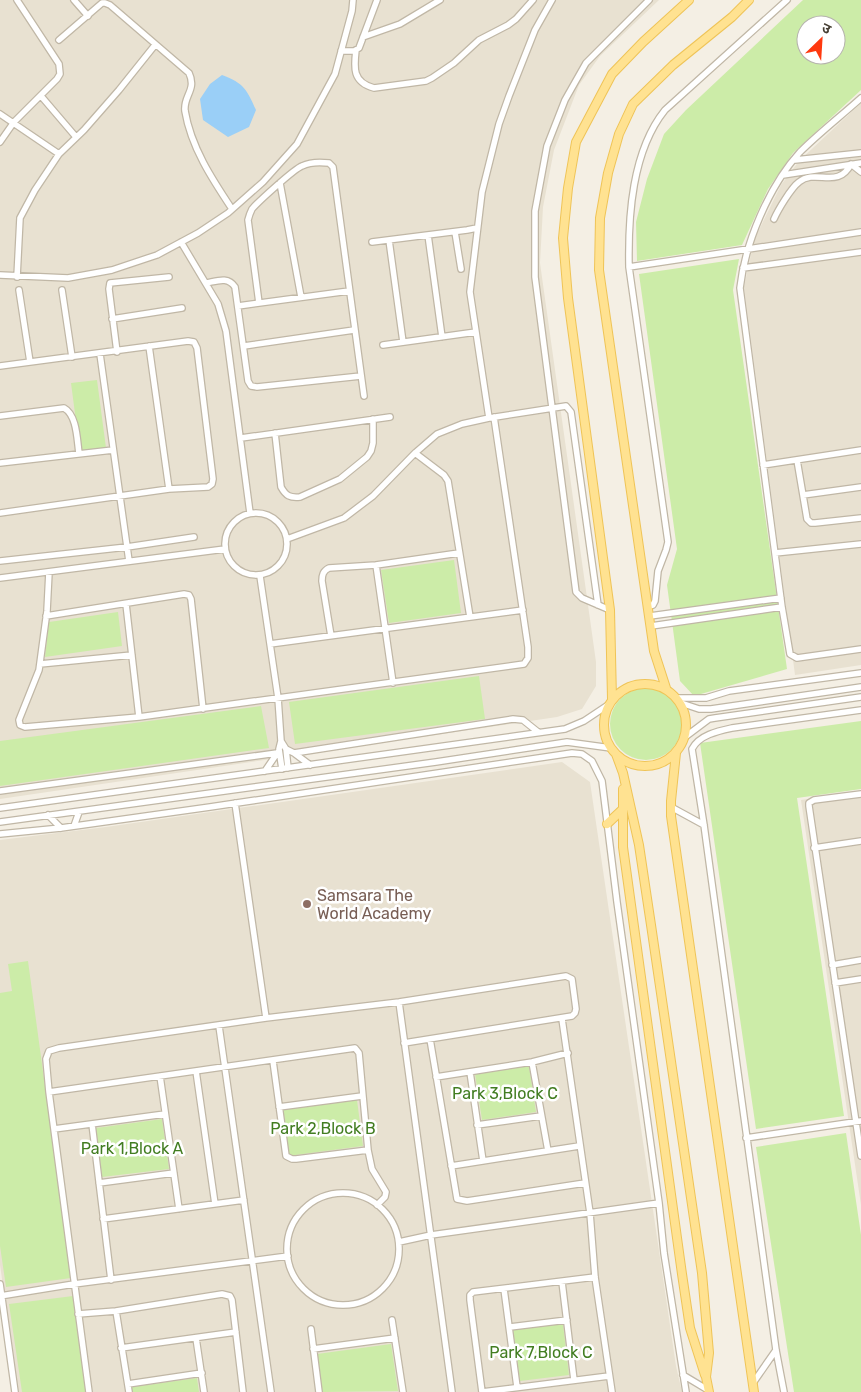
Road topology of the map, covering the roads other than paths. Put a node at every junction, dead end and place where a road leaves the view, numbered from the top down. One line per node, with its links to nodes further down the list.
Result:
1 (16, 0): 18 (street)
2 (74, 0): 12 (street)
3 (352, 0): 17 (street)
4 (377, 0): 13 (street)
5 (440, 0): 13 (street)
6 (533, 0): 16 (street)
7 (552, 0): 34 (street)
8 (649, 0): 72 (street)
9 (689, 0): 112 (main road)
10 (749, 0): 109 (main road)
11 (787, 0): 43 (street)
12 (88, 16): 14 (street); 15 (street)
13 (363, 37): 16 (street)
14 (59, 40)
15 (155, 45): 22 (street); 32 (street)
16 (356, 50): 17 (street)
17 (341, 51): 32 (street)
18 (41, 96): 21 (street); 22 (street)
19 (861, 98): 26 (street)
20 (0, 114): 21 (street)
21 (14, 122): 23 (street); 25 (street)
22 (76, 137): 25 (street)
23 (0, 142)
24 (861, 153): 26 (street)
25 (59, 154): 47 (street)
26 (795, 160): 30 (street)
27 (861, 163): 28 (street)
28 (851, 164): 29 (street); 30 (street); 33 (street)
29 (861, 172)
30 (784, 175): 41 (street)
31 (280, 183): 52 (street); 53 (street); 54 (street)
32 (232, 209): 39 (street)
33 (774, 218)
34 (477, 228): 35 (street); 59 (street)
35 (455, 232): 37 (street); 45 (street)
36 (861, 232): 41 (street)
37 (428, 235): 38 (street); 60 (street)
38 (389, 240): 40 (street); 61 (street)
39 (181, 242): 47 (street); 49 (street)
40 (372, 242)
41 (747, 248): 43 (street); 44 (street)
42 (861, 252): 44 (street)
43 (629, 267): 109 (street)
44 (743, 268): 85 (street)
45 (461, 269)
46 (0, 275): 47 (street)
47 (17, 277)
48 (169, 277): 57 (street)
49 (206, 283): 55 (street); 78 (street)
50 (19, 290): 68 (street)
51 (62, 290): 67 (street)
52 (348, 291): 53 (street); 58 (street)
53 (301, 297): 54 (street)
54 (259, 303): 55 (street)
55 (238, 306): 64 (street)
56 (182, 308): 57 (street)
57 (112, 319): 65 (street)
58 (354, 330): 64 (street); 70 (street)
59 (476, 332): 60 (street); 75 (street)
60 (442, 337): 61 (street)
61 (403, 342): 62 (street)
62 (383, 345)
63 (149, 346): 65 (street); 87 (street); 87 (street)
64 (244, 346): 70 (street)
65 (117, 352): 66 (street)
66 (100, 354): 67 (street); 79 (street)
67 (72, 357): 68 (street)
68 (30, 362): 69 (street)
69 (0, 366)
70 (361, 376): 71 (street)
71 (364, 396)
72 (552, 408): 75 (street); 108 (street); 108 (street)
73 (0, 416): 81 (street)
74 (390, 417): 76 (street)
75 (491, 417): 82 (street); 111 (street)
76 (373, 419): 77 (street); 77 (street)
77 (275, 433): 78 (street)
78 (241, 438): 91 (street)
79 (113, 450): 81 (street); 88 (street)
80 (861, 450): 83 (street)
81 (79, 453): 84 (street)
82 (415, 453): 94 (street); 98 (street)
83 (797, 460): 85 (street); 89 (street)
84 (0, 464)
85 (763, 465): 99 (street)
86 (861, 487): 89 (street)
87 (169, 489): 88 (street)
88 (120, 496): 90 (street); 96 (street)
89 (803, 496): 92 (street)
90 (0, 513)
91 (250, 513): 94 (street); 97 (street)
92 (861, 518)
93 (194, 537): 96 (street)
94 (287, 539): 104 (street)
95 (861, 544): 99 (street)
96 (127, 547): 100 (street); 101 (street)
97 (225, 549): 101 (street); 104 (street)
98 (459, 553): 102 (street); 115 (street)
99 (775, 554): 106 (street)
100 (0, 561)
101 (129, 562): 103 (street)
102 (376, 565): 117 (street); 118 (street)
103 (49, 572): 105 (street); 113 (street)
104 (260, 576): 119 (street)
105 (0, 578)
106 (781, 598): 110 (street); 114 (street)
107 (126, 604): 113 (street); 121 (street); 131 (street)
108 (598, 605): 112 (street)
109 (649, 606): 114 (main road)
110 (782, 607): 116 (street); 120 (street)
111 (523, 610): 115 (street); 124 (street)
112 (610, 610): 130 (main road)
113 (46, 616): 122 (street)
114 (650, 616): 116 (main road)
115 (470, 617): 117 (street)
116 (651, 626): 126 (main road)
117 (385, 628): 118 (street); 124 (street)
118 (331, 636): 119 (street)
119 (270, 644): 128 (street)
120 (861, 649)
121 (132, 655): 122 (street); 133 (street)
122 (40, 664): 133 (street)
123 (861, 673): 129 (street)
124 (393, 683): 128 (street)
125 (861, 687): 129 (street)
126 (666, 688): 129 (main road); 130 (main road)
127 (861, 697): 135 (street)
128 (278, 698): 131 (street); 137 (street)
129 (679, 701): 135 (main road)
130 (610, 702): 134 (street); 138 (main road)
131 (203, 708): 133 (street)
132 (861, 710): 156 (street)
133 (139, 717)
134 (538, 732): 139 (street); 142 (street)
135 (686, 737): 140 (main road)
136 (531, 747): 138 (street); 141 (street); 152 (street)
137 (281, 751): 139 (street); 143 (street); 144 (street); 146 (street)
138 (613, 751): 140 (main road); 145 (main road)
139 (294, 753): 142 (street)
140 (676, 753): 149 (main road)
141 (524, 760): 148 (street); 155 (street)
142 (310, 765): 143 (street)
143 (285, 768): 144 (street)
144 (265, 771): 150 (street)
145 (623, 773): 151 (main road); 236 (main road)
146 (0, 791)
147 (861, 794): 161 (street)
148 (235, 803): 157 (street); 168 (street)
149 (671, 807): 156 (street); 238 (main road)
150 (0, 808)
151 (623, 809): 155 (main road); 236 (main road)
152 (79, 812): 153 (street); 157 (street)
153 (48, 815): 154 (street); 158 (street)
154 (0, 822)
155 (607, 824): 204 (street)
156 (704, 825): 192 (street)
157 (74, 826): 158 (street)
158 (61, 828): 159 (street)
159 (0, 834)
160 (860, 841): 161 (street); 162 (street)
161 (814, 848): 164 (street)
162 (861, 848)
163 (861, 960): 164 (street)
164 (832, 965): 166 (street)
165 (861, 979): 166 (street)
166 (835, 983): 184 (street)
167 (399, 1002): 168 (street); 169 (street); 172 (street)
168 (266, 1018): 170 (street)
169 (562, 1018): 171 (street); 173 (street)
170 (219, 1026): 176 (street); 181 (street)
171 (430, 1039): 172 (street); 180 (street)
172 (404, 1043): 210 (street)
173 (568, 1053): 175 (street); 194 (street)
174 (273, 1060): 176 (street); 182 (street); 185 (street)
175 (532, 1062): 178 (street); 187 (street)
176 (224, 1067): 177 (street); 203 (street)
177 (196, 1071): 179 (street); 205 (street)
178 (470, 1072): 180 (street); 190 (street)
179 (160, 1076): 181 (street); 186 (street)
180 (436, 1077): 199 (street)
181 (49, 1092): 191 (street)
182 (362, 1096): 185 (street); 195 (street)
183 (861, 1101): 184 (street)
184 (853, 1102): 188 (street)
185 (279, 1107): 195 (street)
186 (165, 1114): 189 (street); 200 (street)
187 (541, 1116): 190 (street); 196 (street)
188 (858, 1122): 192 (street); 193 (street)
189 (92, 1124): 191 (street); 201 (street)
190 (477, 1125): 198 (street)
191 (54, 1128): 218 (street)
192 (746, 1138): 232 (street)
193 (860, 1144): 197 (street)
194 (579, 1146): 196 (street); 202 (street)
195 (368, 1150): 206 (street)
196 (548, 1151): 198 (street)
197 (861, 1156)
198 (483, 1161): 199 (street)
199 (451, 1166): 202 (street)
200 (174, 1174): 201 (street); 207 (street)
201 (99, 1183): 209 (street)
202 (585, 1184): 208 (street)
203 (244, 1200): 205 (street); 213 (street)
204 (659, 1203): 208 (street); 235 (street)
205 (215, 1204): 207 (street)
206 (377, 1205): 211 (street); 212 (street)
207 (179, 1209): 209 (street)
208 (590, 1213): 210 (street); 214 (street)
209 (104, 1220): 215 (street)
210 (431, 1234): 211 (street); 250 (street)
211 (399, 1242): 212 (street)
212 (288, 1256): 213 (street)
213 (253, 1261): 215 (street); 247 (street)
214 (595, 1277): 216 (street); 234 (street)
215 (111, 1280): 218 (street)
216 (562, 1282): 219 (street); 224 (street)
217 (0, 1284): 220 (street)
218 (74, 1284): 220 (street); 222 (street)
219 (504, 1288): 225 (street); 240 (street)
220 (1, 1296): 242 (street)
221 (116, 1311): 222 (street); 227 (street); 230 (street)
222 (78, 1314): 243 (street)
223 (392, 1320): 229 (street)
224 (567, 1320): 225 (street); 237 (street)
225 (510, 1327): 240 (street)
226 (311, 1329): 231 (street)
227 (236, 1332): 228 (street); 246 (street)
228 (196, 1338): 230 (street); 233 (street)
229 (394, 1338): 231 (street); 249 (street)
230 (121, 1348): 239 (street)
231 (314, 1349): 248 (street)
232 (776, 1350): 238 (street); 254 (street)
233 (202, 1374): 239 (street); 245 (street)
234 (609, 1376): 237 (street); 251 (street)
235 (683, 1376): 241 (street); 252 (street)
236 (706, 1377): 241 (main road)
237 (574, 1380): 240 (street)
238 (753, 1383): 253 (main road)
239 (128, 1384): 244 (street)
240 (517, 1387)
241 (708, 1391)
242 (15, 1392)
243 (89, 1392)
244 (129, 1392)
245 (204, 1392)
246 (244, 1392)
247 (271, 1392)
248 (319, 1392)
249 (403, 1392)
250 (452, 1392)
251 (612, 1392)
252 (686, 1392)
253 (754, 1392)
254 (784, 1392)

